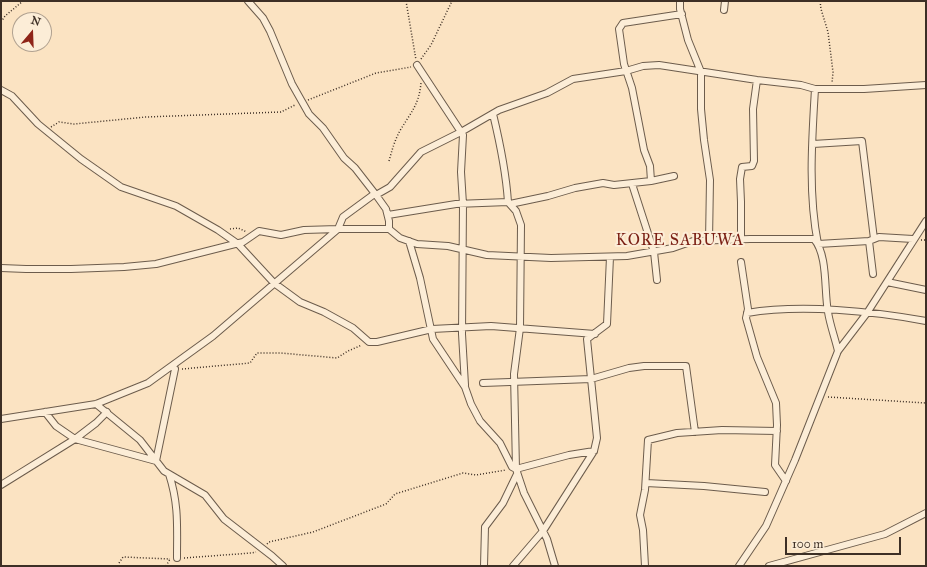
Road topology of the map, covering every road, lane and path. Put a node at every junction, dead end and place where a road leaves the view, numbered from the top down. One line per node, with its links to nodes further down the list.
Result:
1 (23, 1): 10 (path)
2 (248, 1): 20 (street)
3 (406, 1): 11 (path)
4 (452, 1): 11 (path)
5 (680, 1): 9 (street)
6 (725, 1): 8 (street)
7 (820, 1): 18 (path)
8 (724, 10)
9 (682, 14): 12 (street); 13 (street)
10 (1, 22)
11 (417, 66): 14 (street); 20 (path)
12 (626, 71): 13 (street); 21 (street); 27 (street)
13 (702, 72): 15 (street); 42 (street)
14 (422, 75): 23 (street); 25 (path)
15 (757, 80): 17 (street); 38 (street)
16 (926, 85): 18 (street)
17 (815, 88): 18 (street); 24 (street)
18 (831, 89)
19 (1, 90): 22 (street)
20 (302, 102): 22 (path); 29 (street)
21 (493, 114): 23 (street); 30 (street)
22 (46, 130): 36 (street)
23 (461, 132): 29 (street); 31 (street)
24 (813, 144): 40 (street); 44 (street)
25 (389, 161)
26 (674, 176): 27 (street)
27 (651, 181): 28 (street)
28 (632, 184): 30 (street); 46 (street)
29 (376, 195): 32 (street); 34 (street)
30 (509, 203): 31 (street); 47 (street)
31 (463, 204): 32 (street); 45 (street)
32 (388, 215): 35 (street)
33 (926, 221): 39 (street)
34 (338, 229): 35 (street); 37 (street); 54 (street)
35 (389, 229): 41 (street)
36 (218, 230): 37 (path); 43 (street)
37 (254, 235): 43 (street)
38 (741, 239): 42 (street); 44 (street)
39 (913, 239): 40 (street); 53 (street)
40 (871, 240): 44 (street); 51 (street)
41 (408, 241): 45 (street); 62 (street)
42 (709, 241): 46 (street)
43 (238, 244): 50 (street); 54 (street)
44 (818, 244): 56 (street)
45 (463, 250): 47 (street); 60 (street)
46 (654, 252): 48 (street); 52 (street)
47 (522, 257): 48 (street); 61 (street)
48 (610, 257): 63 (street)
49 (741, 262): 58 (street)
50 (1, 268)
51 (873, 274)
52 (658, 280)
53 (887, 282): 55 (street); 57 (street)
54 (274, 283): 64 (street); 73 (street)
55 (926, 290)
56 (828, 310): 57 (street); 58 (street); 65 (street)
57 (867, 312): 59 (street); 65 (street)
58 (747, 313): 77 (street)
59 (926, 321)
60 (462, 328): 61 (street); 62 (street); 70 (street)
61 (520, 328): 63 (street); 68 (street)
62 (432, 329): 64 (street); 70 (street)
63 (594, 334): 67 (street)
64 (369, 342): 66 (path)
65 (838, 351): 71 (street)
66 (175, 369): 81 (street)
67 (591, 379): 68 (street); 78 (street); 80 (street)
68 (514, 381): 69 (street); 82 (street)
69 (484, 383)
70 (465, 387): 82 (street)
71 (820, 396): 72 (path); 84 (street)
72 (926, 403)
73 (96, 404): 74 (street); 75 (street)
74 (45, 412): 76 (street); 79 (street)
75 (107, 412): 79 (street); 81 (street)
76 (1, 419)
77 (777, 431): 78 (street); 84 (street)
78 (695, 432): 85 (street)
79 (75, 439): 81 (street); 86 (street)
80 (594, 451): 82 (street); 89 (street)
81 (156, 461): 83 (street)
82 (517, 471): 89 (street); 90 (path); 95 (street)
83 (169, 474): 90 (street); 91 (street)
84 (786, 481): 99 (street)
85 (646, 483): 87 (street); 98 (street)
86 (1, 485)
87 (765, 492)
88 (926, 513): 100 (street)
89 (543, 531): 96 (street); 97 (street)
90 (263, 549): 91 (path); 94 (street)
91 (177, 558)
92 (119, 566): 93 (path)
93 (166, 566)
94 (283, 566)
95 (484, 566)
96 (513, 566)
97 (555, 566)
98 (645, 566)
99 (739, 566)
100 (769, 566)

